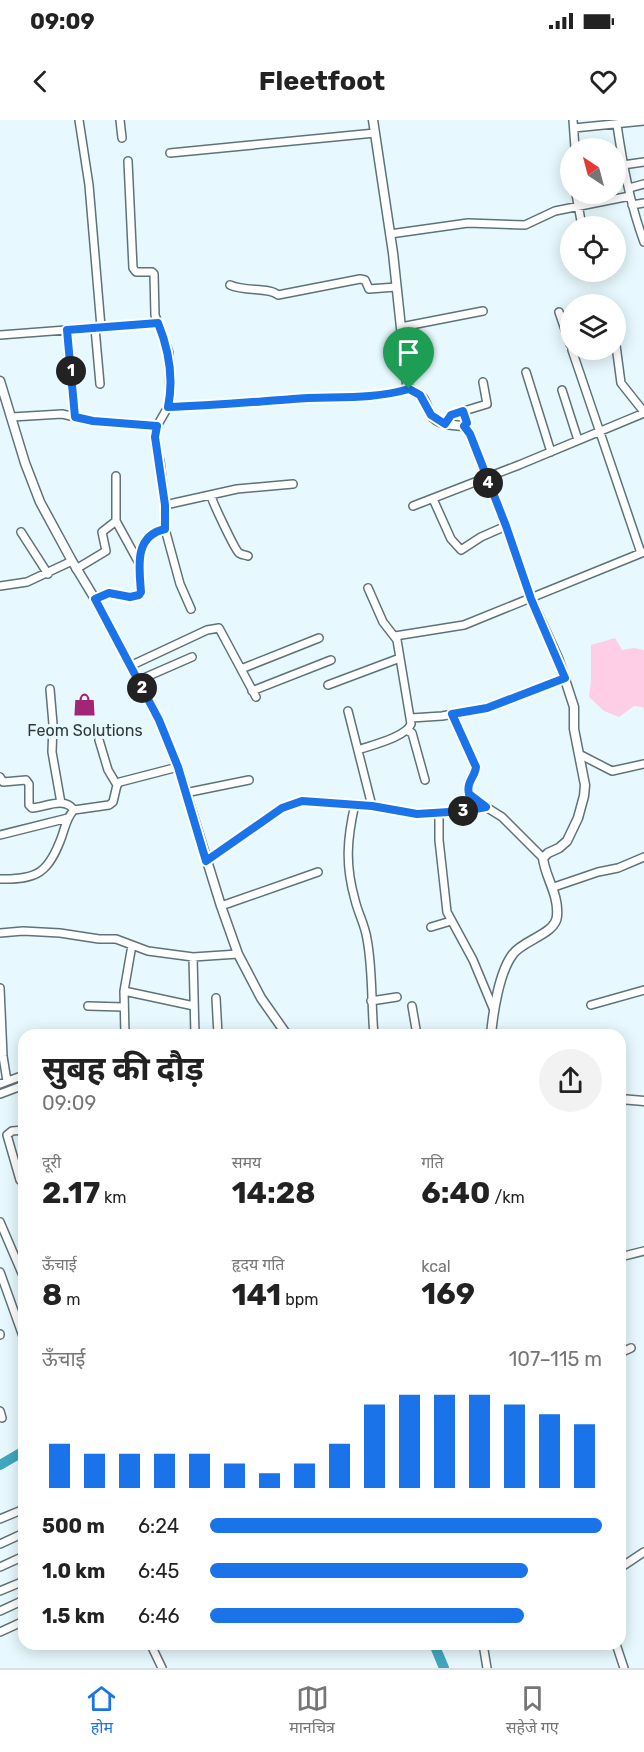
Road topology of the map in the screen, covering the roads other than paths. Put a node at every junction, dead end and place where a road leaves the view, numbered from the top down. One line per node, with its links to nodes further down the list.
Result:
1 (79, 120): 34 (street)
2 (120, 120): 9 (street)
3 (374, 120): 8 (street)
4 (573, 120): 7 (street)
5 (644, 121): 6 (street)
6 (617, 125): 7 (street); 11 (street)
7 (574, 128): 10 (street)
8 (375, 134): 12 (street); 26 (street)
9 (122, 138)
10 (574, 138)
11 (619, 138)
12 (170, 153)
13 (128, 161): 33 (street)
14 (644, 162): 15 (street)
15 (626, 165)
16 (626, 176): 18 (street)
17 (644, 184): 18 (street)
18 (629, 188): 19 (street)
19 (630, 196): 22 (street); 23 (street)
20 (644, 202): 22 (street)
21 (577, 204): 23 (street)
22 (632, 205): 25 (street)
23 (577, 207): 24 (street); 26 (street)
24 (579, 216)
25 (642, 229): 27 (street)
26 (390, 234): 29 (street)
27 (644, 242)
28 (230, 285): 29 (street)
29 (396, 286): 35 (street)
30 (483, 311): 35 (street)
31 (559, 312): 32 (street)
32 (560, 315)
33 (158, 323): 34 (street); 47 (street)
34 (98, 327): 36 (street); 43 (street)
35 (400, 327): 44 (street)
36 (67, 330): 37 (street); 51 (street)
37 (0, 335)
38 (575, 360): 55 (street)
39 (618, 360): 49 (street)
40 (526, 372): 57 (street)
41 (0, 381): 46 (street)
42 (483, 382): 48 (street)
43 (100, 384)
44 (409, 389): 47 (street); 52 (street)
45 (562, 390): 56 (street)
46 (3, 399): 50 (street)
47 (168, 407): 53 (street)
48 (463, 411): 52 (street); 54 (street)
49 (644, 413): 55 (street)
50 (12, 417): 51 (street); 71 (street)
51 (75, 417): 53 (street)
52 (446, 424): 54 (street)
53 (157, 426): 63 (street)
54 (464, 426): 59 (street)
55 (599, 431): 56 (street); 69 (street)
56 (578, 440): 57 (street)
57 (551, 452): 59 (street)
58 (116, 476): 65 (street)
59 (486, 478): 62 (street); 66 (street)
60 (294, 484): 61 (street)
61 (211, 496): 63 (street); 70 (street)
62 (433, 499): 64 (street); 66 (street)
63 (165, 505): 67 (street)
64 (413, 506)
65 (116, 521): 71 (street); 72 (street)
66 (506, 526): 78 (street)
67 (165, 529): 72 (street); 79 (street)
68 (21, 532): 73 (street)
69 (643, 553): 78 (street)
70 (248, 556)
71 (74, 565): 73 (street); 77 (street)
72 (140, 565): 77 (street)
73 (48, 573): 75 (street)
74 (0, 576): 75 (street)
75 (2, 586)
76 (368, 588): 80 (street)
77 (95, 599): 85 (street)
78 (531, 599): 80 (street); 87 (street)
79 (191, 609)
80 (395, 636): 83 (street)
81 (319, 638): 86 (street)
82 (192, 657): 88 (street)
83 (400, 658): 89 (street); 93 (street)
84 (331, 660): 86 (street)
85 (130, 666): 86 (street); 88 (street)
86 (241, 669)
87 (565, 678): 92 (street); 97 (street)
88 (137, 681): 99 (street)
89 (328, 685)
90 (50, 689): 105 (street)
91 (348, 711): 96 (street)
92 (452, 714): 93 (street); 108 (street)
93 (411, 718): 94 (street)
94 (408, 731): 96 (street); 102 (street)
95 (99, 740): 103 (street)
96 (358, 750): 107 (street)
97 (579, 754): 98 (street); 114 (street)
98 (644, 764)
99 (178, 767): 103 (street); 104 (street)
100 (0, 777): 105 (street)
101 (249, 780): 104 (street)
102 (425, 780)
103 (117, 785): 109 (street)
104 (185, 793): 115 (street)
105 (61, 803): 109 (street)
106 (355, 804): 107 (street); 115 (street); 131 (street)
107 (372, 806): 110 (street)
108 (486, 807): 110 (street); 114 (street)
109 (74, 810): 111 (street)
110 (439, 813): 120 (street)
111 (68, 818): 112 (street); 117 (street)
112 (0, 835)
113 (644, 857): 118 (street)
114 (543, 858): 118 (street)
115 (206, 861): 119 (street)
116 (318, 872): 119 (street)
117 (0, 879)
118 (554, 887): 137 (street)
119 (221, 906): 124 (street)
120 (451, 921): 121 (street); 137 (street)
121 (431, 927)
122 (0, 933): 123 (street)
123 (132, 945): 125 (street); 128 (street)
124 (238, 954): 125 (street); 141 (street)
125 (194, 957): 134 (street)
126 (0, 988): 145 (street)
127 (644, 990): 132 (street)
128 (124, 991): 134 (street); 136 (street)
129 (397, 997): 131 (street)
130 (216, 998): 140 (street)
131 (371, 1001): 142 (street)
132 (591, 1005)
133 (88, 1006): 136 (street)
134 (194, 1006): 139 (street)
135 (412, 1006): 143 (street)
136 (123, 1007): 138 (street)
137 (493, 1008): 144 (street)
138 (125, 1029)
139 (195, 1029)
140 (218, 1029)
141 (283, 1029)
142 (373, 1029)
143 (416, 1029)
144 (491, 1029)
145 (1, 1034): 147 (street)
146 (18, 1077): 147 (street)
147 (3, 1082)
148 (18, 1087): 149 (street)
149 (0, 1094)
150 (626, 1100): 151 (street)
151 (644, 1101)
152 (18, 1130): 153 (street)
153 (18, 1173)
154 (0, 1222): 157 (street)
155 (644, 1251): 156 (street)
156 (626, 1256)
157 (18, 1264)
158 (0, 1272): 159 (street)
159 (18, 1322)
160 (631, 1348): 161 (street)
161 (626, 1350)
162 (18, 1512): 163 (street)
163 (0, 1519)
164 (18, 1536): 165 (street)
165 (0, 1544)
166 (644, 1552): 168 (street)
167 (18, 1559): 169 (street)
168 (626, 1564)
169 (0, 1567)
170 (18, 1584): 171 (street)
171 (0, 1591)
172 (18, 1603): 173 (street)
173 (0, 1611)
174 (18, 1624): 175 (street)
175 (0, 1632)
176 (153, 1650): 179 (street)
177 (484, 1650): 180 (street)
178 (618, 1650): 181 (street)
179 (162, 1668)
180 (487, 1668)
181 (624, 1668)

